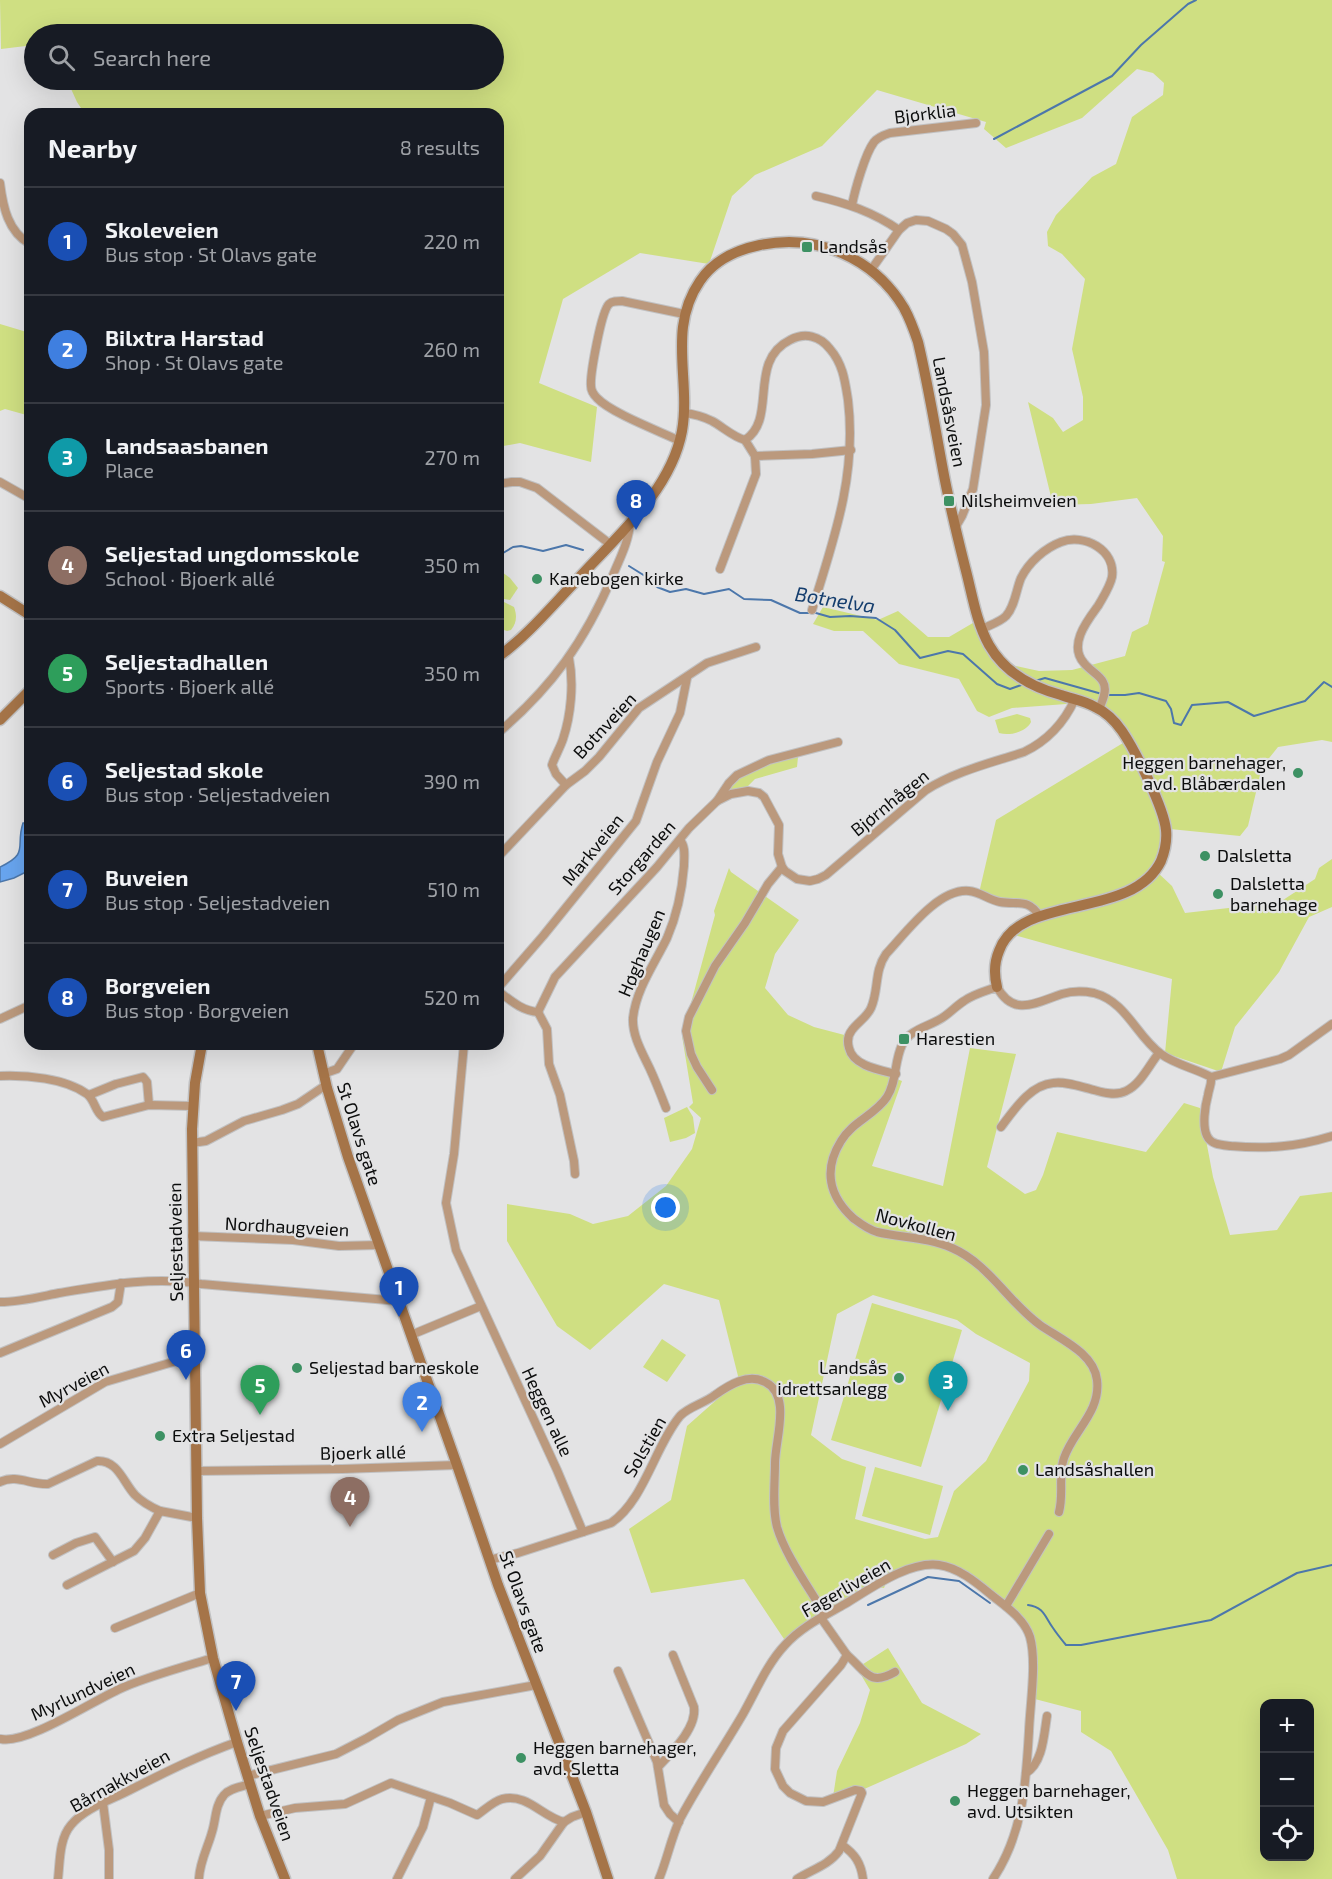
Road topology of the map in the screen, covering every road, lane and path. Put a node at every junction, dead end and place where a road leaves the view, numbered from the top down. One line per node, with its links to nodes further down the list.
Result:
1 (976, 123): 4 (street, Bjørklia)
2 (0, 183): 5 (street)
3 (816, 196): 4 (street)
4 (852, 205): 6 (street)
5 (1, 206): 7 (street)
6 (898, 230): 8 (street); 19 (street)
7 (24, 241)
8 (871, 270): 9 (street, Landsåsveien); 19 (street, Landsåsveien)
9 (684, 314): 10 (street, Landsåsveien); 12 (street)
10 (684, 413): 11 (street); 12 (street, Landsåsveien)
11 (746, 440): 13 (street); 14 (street)
12 (680, 441): 18 (street, Landsåsveien)
13 (851, 450): 14 (street); 23 (street)
14 (755, 456): 21 (street)
15 (0, 482): 17 (street)
16 (504, 483): 20 (street)
17 (24, 496)
18 (630, 523): 20 (street, Landsåsveien); 28 (street)
19 (955, 528): 25 (street, Landsåsveien)
20 (610, 544): 27 (street, Landsåsveien)
21 (720, 569)
22 (0, 596): 24 (street)
23 (812, 610)
24 (24, 611)
25 (982, 629): 31 (street, Landsåsveien); 34 (street)
26 (756, 647): 29 (street, Botnveien)
27 (504, 652)
28 (569, 658): 36 (street); 38 (street)
29 (687, 678): 38 (street, Botnveien); 44 (street, Markveien)
30 (24, 696): 32 (street)
31 (1075, 699): 34 (street, Landsåsveien); 42 (street, Bjørnhågen)
32 (14, 705): 33 (street); 35 (street)
33 (0, 709)
34 (1099, 709): 43 (street, Landsåsveien)
35 (0, 720)
36 (504, 727)
37 (838, 742): 39 (street, Storgarden)
38 (566, 785): 41 (street, Botnveien)
39 (717, 801): 40 (street, Storgarden); 42 (street)
40 (680, 840): 48 (street, Storgarden); 64 (street, Høghaugen)
41 (504, 851)
42 (782, 867): 60 (street)
43 (1040, 917): 45 (street, Landsåsveien); 56 (street)
44 (504, 982)
45 (997, 987): 55 (street); 56 (street, Novkollen)
46 (504, 994): 48 (street)
47 (24, 1008): 49 (street)
48 (538, 1012): 68 (street)
49 (0, 1019)
50 (1332, 1024): 58 (street)
51 (201, 1050): 63 (street, Seljestadveien)
52 (318, 1050): 59 (street, St Olavs gate)
53 (350, 1050): 59 (street)
54 (463, 1050): 75 (street)
55 (1159, 1053): 58 (street); 65 (street)
56 (896, 1074): 84 (street, Novkollen)
57 (0, 1076): 61 (street)
58 (1211, 1077): 66 (street)
59 (324, 1079): 67 (street); 70 (street, St Olavs gate)
60 (712, 1090)
61 (89, 1095): 62 (street); 62 (street)
62 (149, 1105): 63 (street)
63 (192, 1106): 67 (street, Seljestadveien)
64 (666, 1108)
65 (1001, 1127)
66 (1332, 1136)
67 (192, 1143): 69 (street, Seljestadveien)
68 (575, 1174)
69 (192, 1236): 70 (street, Nordhaugveien); 71 (street, Seljestadveien)
70 (379, 1245): 73 (street, St Olavs gate)
71 (194, 1282): 72 (street); 73 (street); 77 (street, Seljestadveien)
72 (121, 1283): 74 (street); 78 (street)
73 (399, 1301): 76 (street, St Olavs gate)
74 (0, 1302)
75 (481, 1306): 76 (street); 86 (street, Heggen alle)
76 (411, 1335): 80 (street, St Olavs gate)
77 (195, 1344): 79 (street, Myrveien); 81 (street, Seljestadveien)
78 (0, 1353)
79 (0, 1444)
80 (457, 1465): 81 (street, Bjoerk allé); 89 (street, St Olavs gate)
81 (197, 1471): 85 (street, Seljestadveien)
82 (0, 1482): 83 (street)
83 (160, 1511): 85 (street); 90 (street)
84 (1059, 1512)
85 (197, 1518): 92 (street, Seljestadveien)
86 (583, 1532): 89 (street, Solstien); 94 (street, Solstien)
87 (1049, 1534): 93 (street)
88 (53, 1555): 90 (street)
89 (489, 1560): 101 (street, St Olavs gate)
90 (113, 1562): 91 (street)
91 (67, 1585)
92 (200, 1593): 95 (street); 98 (street, Seljestadveien)
93 (1006, 1606): 94 (street, Fagerliveien); 106 (street, Fagerliveien)
94 (823, 1616): 97 (street); 113 (street, Fagerliveien)
95 (114, 1628)
96 (673, 1654): 105 (street)
97 (847, 1655): 100 (street); 114 (street)
98 (213, 1658): 103 (street, Myrlundveien); 104 (street, Seljestadveien)
99 (618, 1671): 105 (street)
100 (895, 1672)
101 (536, 1685): 107 (street); 110 (street, St Olavs gate)
102 (1047, 1716): 106 (street, Fagerliveien)
103 (1, 1739)
104 (237, 1742): 107 (street, Seljestadveien); 109 (street, Bårnakkveien)
105 (658, 1767): 113 (street)
106 (1026, 1773): 125 (street, Fagerliveien)
107 (248, 1780): 111 (street, Seljestadveien); 115 (street)
108 (431, 1797): 111 (street); 112 (street); 119 (street)
109 (104, 1803): 116 (street, Bårnakkveien); 117 (street)
110 (586, 1812): 112 (street); 121 (street, St Olavs gate)
111 (260, 1816): 118 (street, Seljestadveien)
112 (564, 1822): 120 (street)
113 (679, 1822): 122 (street, Fagerliveien)
114 (842, 1845): 123 (street); 124 (street)
115 (199, 1878)
116 (58, 1879)
117 (109, 1879)
118 (285, 1879)
119 (397, 1879)
120 (515, 1879)
121 (608, 1879)
122 (659, 1879)
123 (797, 1879)
124 (863, 1879)
125 (993, 1879)

